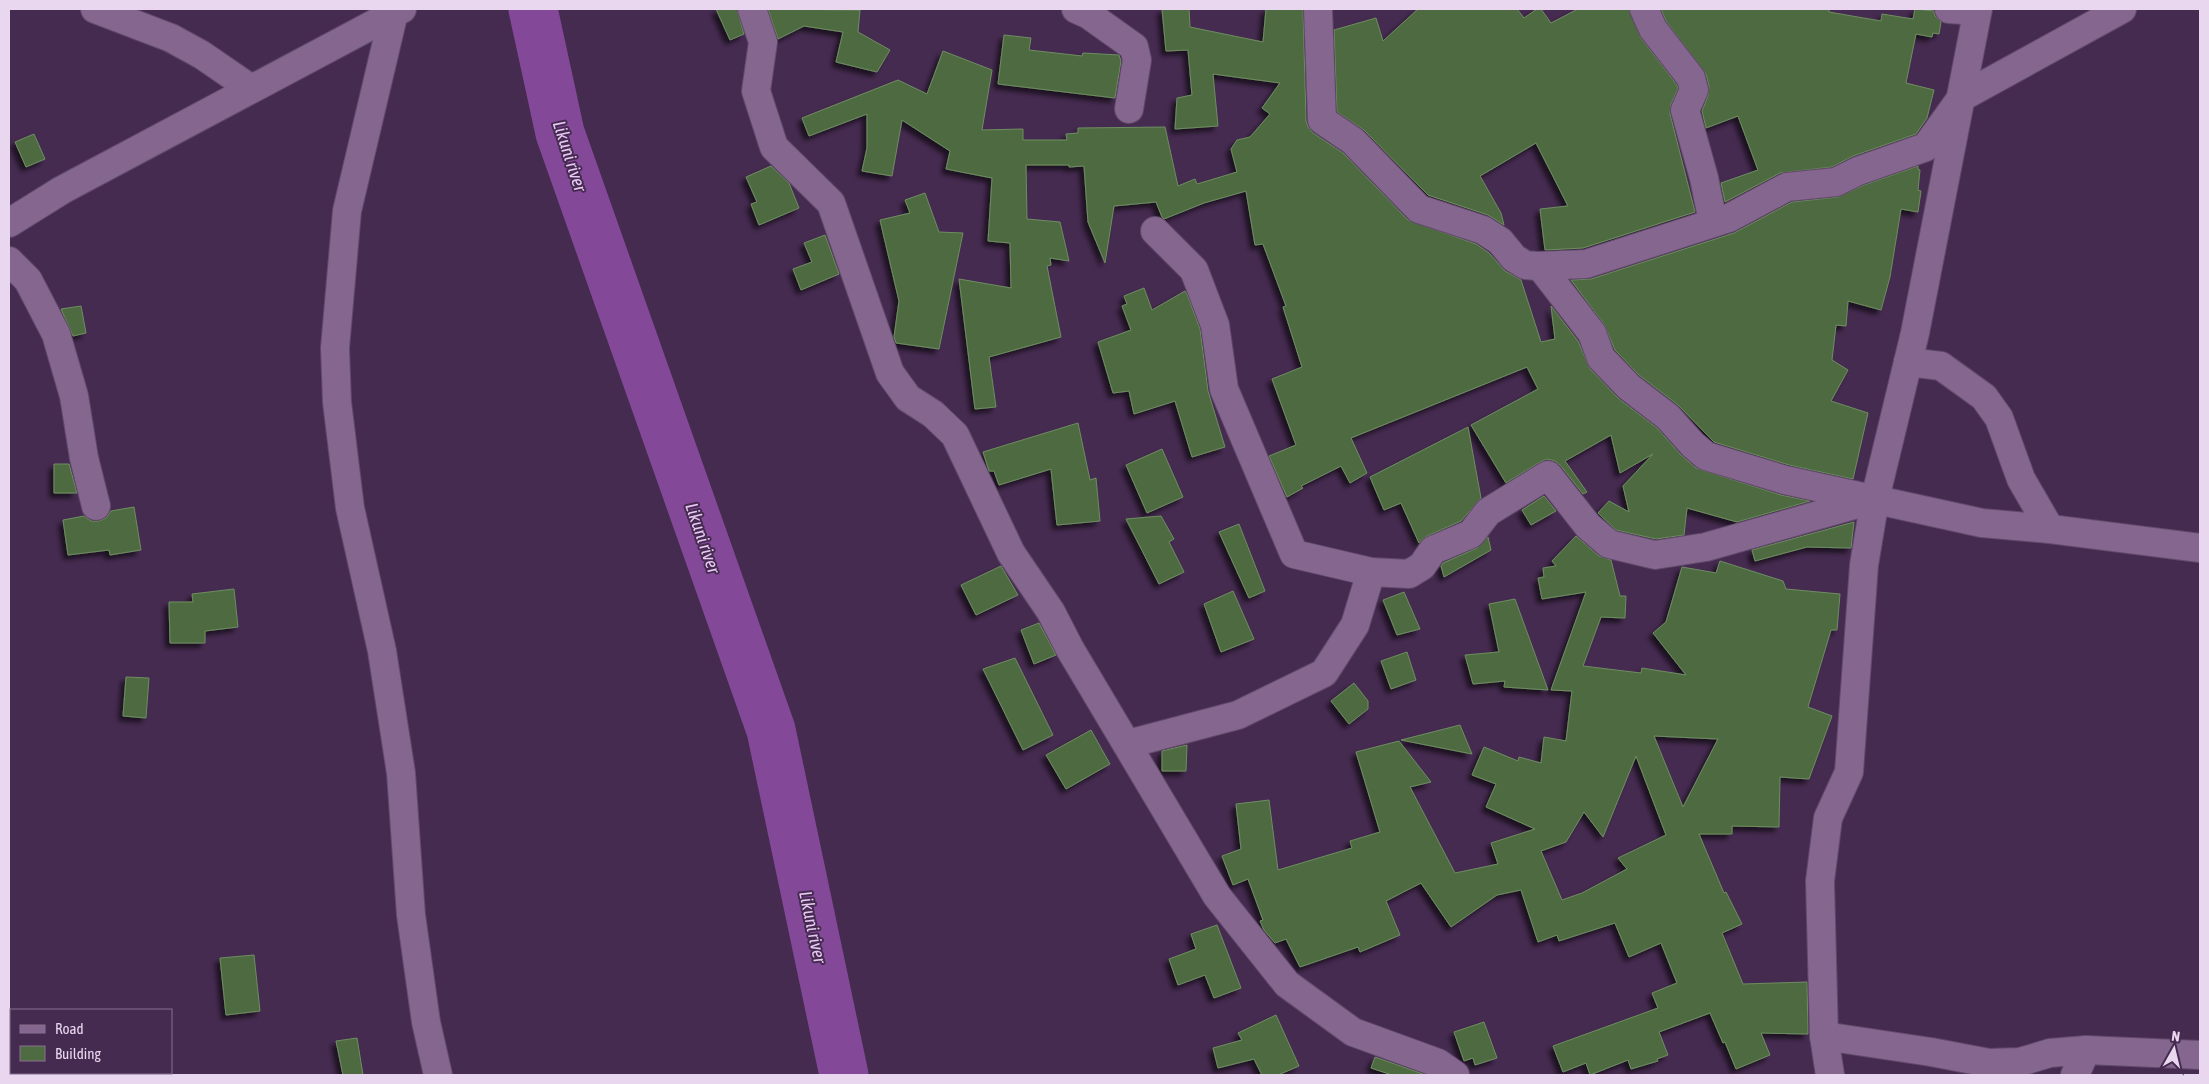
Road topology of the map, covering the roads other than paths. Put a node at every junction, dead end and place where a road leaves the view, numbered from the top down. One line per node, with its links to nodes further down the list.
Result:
1 (95, 9): 10 (street)
2 (752, 9): 24 (street)
3 (1076, 9): 12 (street)
4 (1318, 9): 17 (street)
5 (1644, 9): 13 (street)
6 (1949, 9): 9 (street)
7 (2122, 9): 11 (street)
8 (396, 10): 10 (street); 28 (street)
9 (1978, 10): 11 (street)
10 (250, 88): 14 (street)
11 (1962, 98): 13 (street); 18 (street)
12 (1129, 109)
13 (1713, 222): 17 (street)
14 (9, 223)
15 (1156, 231): 23 (street)
16 (9, 261): 20 (street)
17 (1540, 266): 19 (street)
18 (1908, 362): 19 (street); 21 (street)
19 (1876, 499): 21 (street); 23 (street); 25 (street)
20 (96, 506)
21 (2050, 529): 22 (street)
22 (2200, 548)
23 (1372, 572): 24 (street)
24 (1128, 744): 29 (street)
25 (1824, 1036): 26 (street); 30 (street)
26 (2086, 1050): 27 (street); 31 (street)
27 (2191, 1062)
28 (438, 1075)
29 (1455, 1075)
30 (1830, 1075)
31 (2075, 1075)

